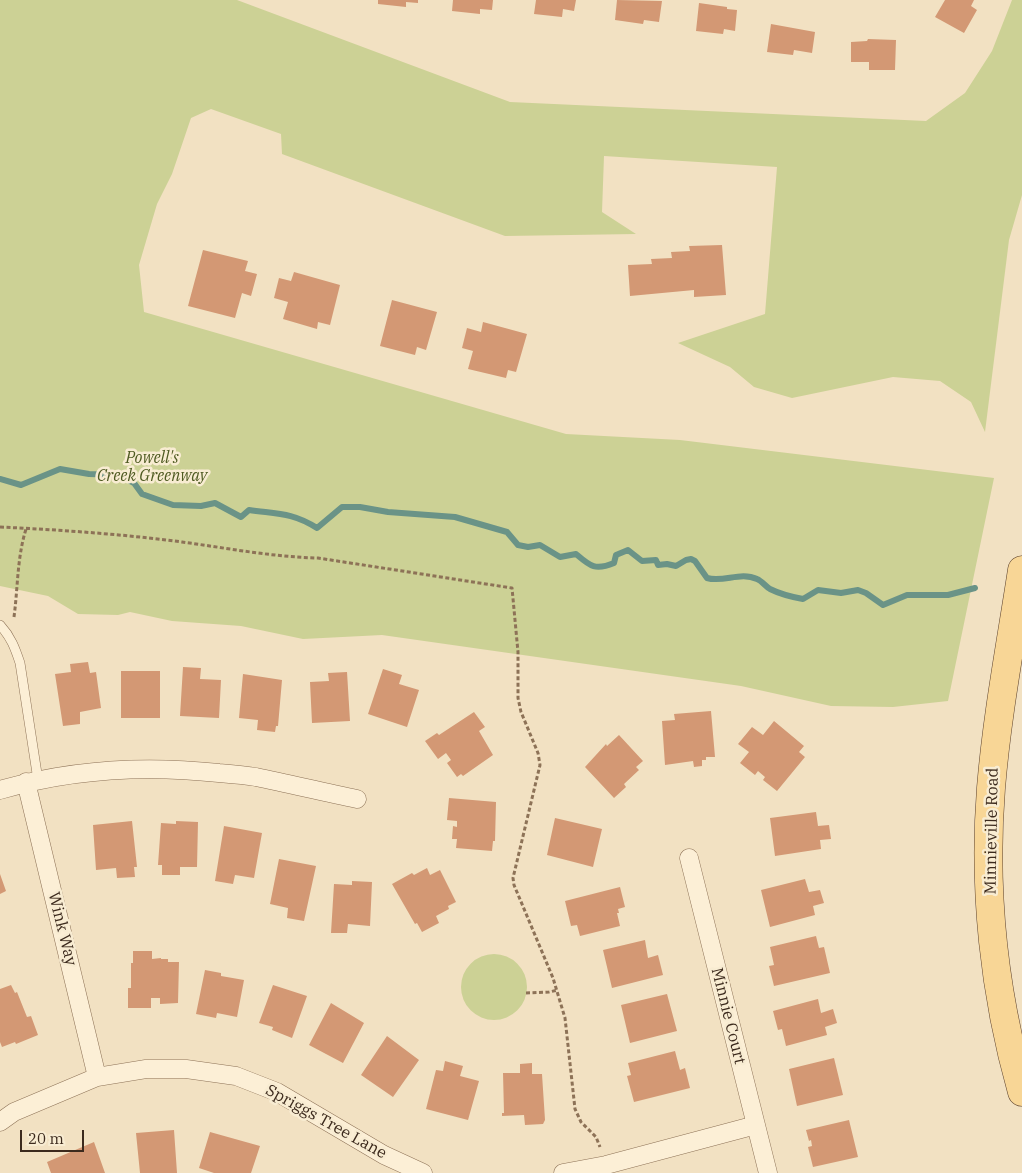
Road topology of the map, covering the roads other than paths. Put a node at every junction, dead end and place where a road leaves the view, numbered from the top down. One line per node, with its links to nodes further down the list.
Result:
1 (1022, 570): 8 (main road, Minnieville Road)
2 (0, 625): 3 (lane)
3 (32, 781): 4 (street); 5 (street); 7 (street, Wink Way)
4 (0, 790)
5 (357, 800)
6 (689, 858): 10 (street, Minnie Court)
7 (98, 1077): 9 (street, Spriggs Tree Lane); 11 (street, Spriggs Tree Lane)
8 (1022, 1092)
9 (0, 1122)
10 (756, 1125): 12 (street); 13 (street, Minnie Court)
11 (423, 1173)
12 (563, 1173)
13 (768, 1173)

